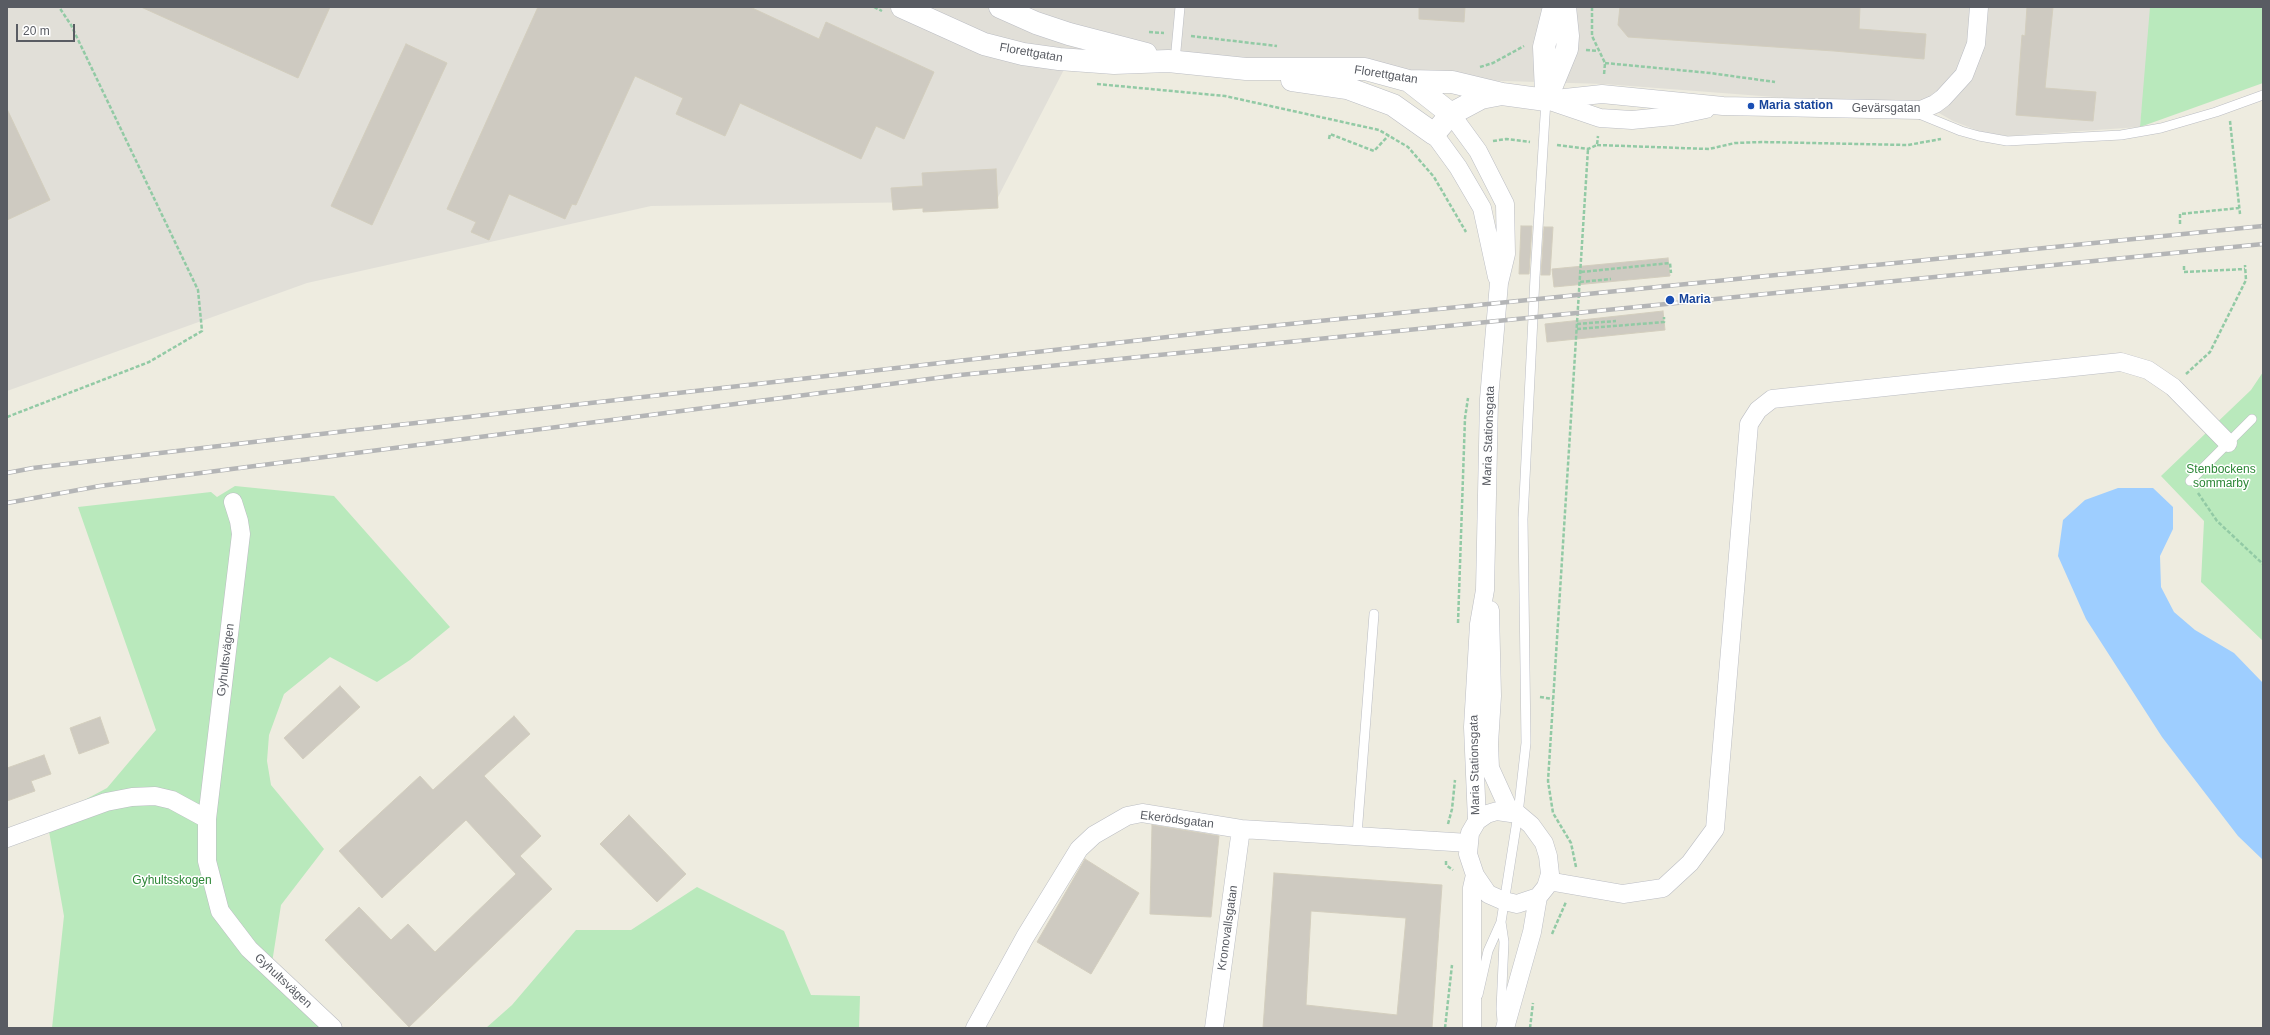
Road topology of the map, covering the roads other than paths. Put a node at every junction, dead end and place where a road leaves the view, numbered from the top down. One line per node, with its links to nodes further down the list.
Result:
1 (902, 7): 7 (street, Florettgatan)
2 (1000, 7): 7 (street, Florettgatan)
3 (1180, 7): 7 (lane)
4 (1554, 7): 12 (street)
5 (1565, 7): 12 (street)
6 (1979, 7): 14 (street, Gevärsgatan)
7 (1172, 61): 8 (street, Florettgatan)
8 (1246, 69): 9 (street, Florettgatan); 13 (street, Florettgatan)
9 (1409, 81): 10 (street, Florettgatan); 15 (street, Maria Stationsgata)
10 (1502, 94): 12 (street, Gevärsgatan); 15 (street, Gevärsgatan)
11 (2263, 95): 14 (lane)
12 (1546, 100): 14 (street, Gevärsgatan); 24 (lane)
13 (1393, 105): 16 (street, Maria Stationsgata)
14 (1914, 111)
15 (1451, 114): 16 (street, Gevärsgatan); 17 (street, Maria Stationsgata)
16 (1434, 134): 17 (street, Maria Stationsgata)
17 (1499, 283): 22 (street, Maria Stationsgata)
18 (2252, 418): 19 (lane)
19 (2228, 443): 20 (lane); 32 (street)
20 (2190, 481)
21 (233, 502): 25 (street, Gyhultsvägen)
22 (1485, 590): 24 (street, Maria Stationsgata); 26 (street, Maria Stationsgata)
23 (1374, 614): 28 (lane)
24 (1514, 813): 26 (street, Maria Stationsgata); 32 (street, Maria Stationsgata); 34 (lane)
25 (207, 819): 29 (street); 37 (street, Gyhultsvägen)
26 (1476, 821): 30 (street, Maria Stationsgata)
27 (1241, 829): 28 (street, Ekerödsgatan); 38 (street, Ekerödsgatan); 39 (street, Kronovallsgatan)
28 (1357, 835): 30 (street, Ekerödsgatan)
29 (7, 838)
30 (1469, 843): 31 (street, Maria Stationsgata)
31 (1475, 874): 34 (street, Maria Stationsgata); 36 (street, Maria Stationsgata)
32 (1548, 881): 33 (street)
33 (1538, 897): 34 (street, Maria Stationsgata); 40 (street)
34 (1504, 901): 35 (lane)
35 (1501, 922): 36 (lane); 40 (lane)
36 (1472, 1025)
37 (332, 1028)
38 (976, 1028)
39 (1214, 1028)
40 (1504, 1028)

